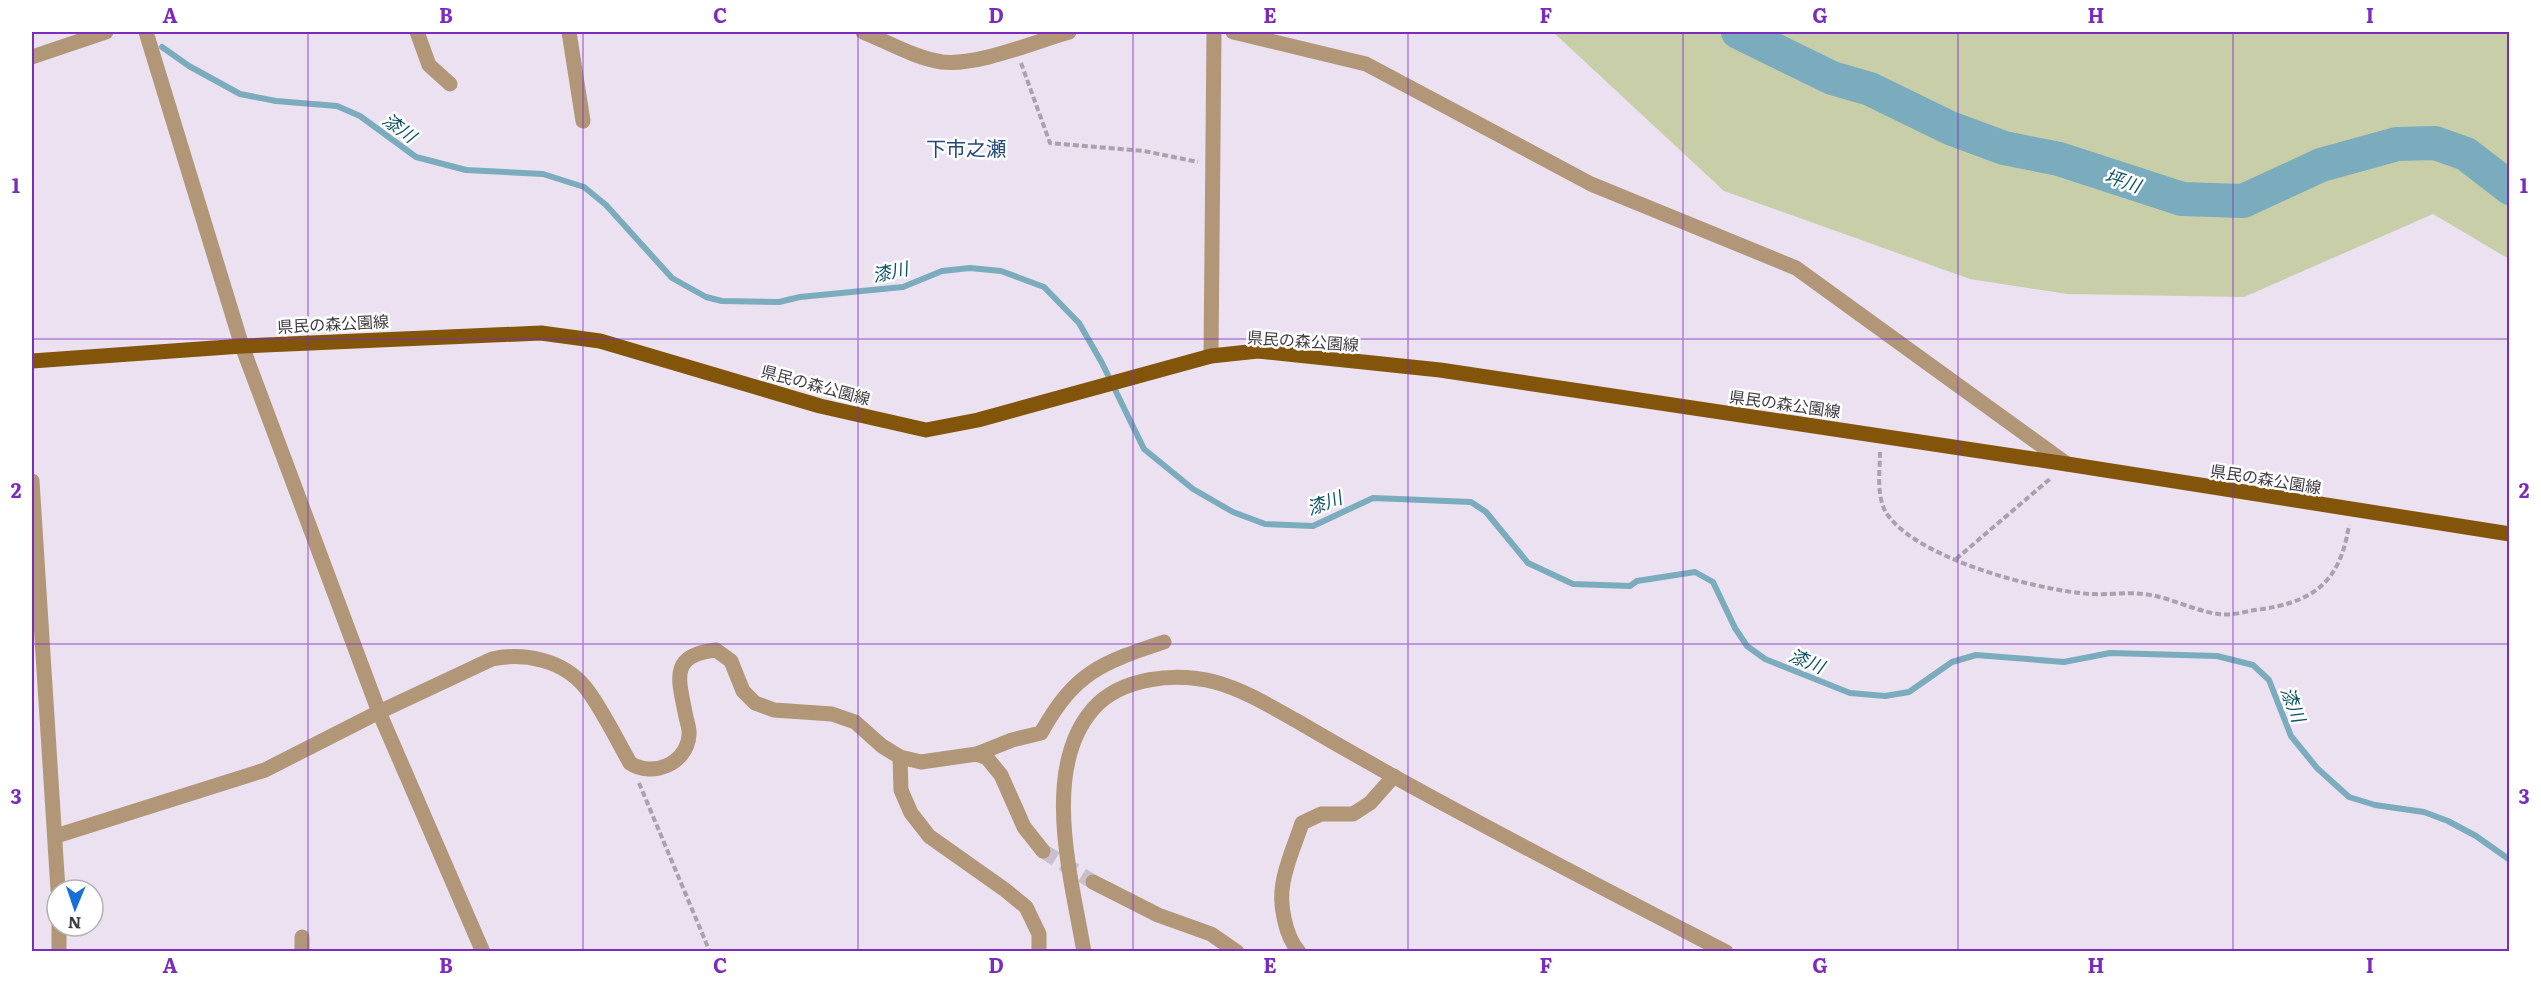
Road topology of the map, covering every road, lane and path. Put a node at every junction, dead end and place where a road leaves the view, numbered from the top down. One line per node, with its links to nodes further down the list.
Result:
1 (106, 32): 10 (street)
2 (146, 32): 14 (street)
3 (417, 32): 11 (street)
4 (569, 32): 12 (street)
5 (863, 32): 9 (street)
6 (1069, 32): 9 (street)
7 (1214, 32): 13 (street)
8 (1233, 32): 18 (street)
9 (1015, 48): 13 (path)
10 (32, 57)
11 (450, 84)
12 (583, 121)
13 (1212, 164): 15 (street)
14 (242, 346): 15 (main road, 県民の森公園線); 16 (main road, 県民の森公園線); 25 (street)
15 (1211, 356): 17 (main road, 県民の森公園線)
16 (32, 362)
17 (1880, 436): 18 (main road, 県民の森公園線); 22 (path)
18 (2067, 464): 20 (main road, 県民の森公園線); 22 (path)
19 (32, 481): 24 (street)
20 (2352, 510): 21 (main road, 県民の森公園線); 22 (path)
21 (2510, 534)
22 (1956, 559)
23 (1164, 642): 26 (street)
24 (38, 684): 30 (street)
25 (379, 711): 28 (street); 30 (street); 34 (street)
26 (977, 754): 27 (street); 31 (street)
27 (900, 757): 28 (street); 36 (street)
28 (630, 763): 35 (path)
29 (1394, 776): 37 (street); 39 (street); 40 (street)
30 (56, 836): 32 (street)
31 (1044, 851)
32 (58, 878)
33 (1094, 882): 38 (street)
34 (483, 951)
35 (710, 951)
36 (1039, 951)
37 (1084, 951)
38 (1237, 951)
39 (1299, 951)
40 (1726, 951)

